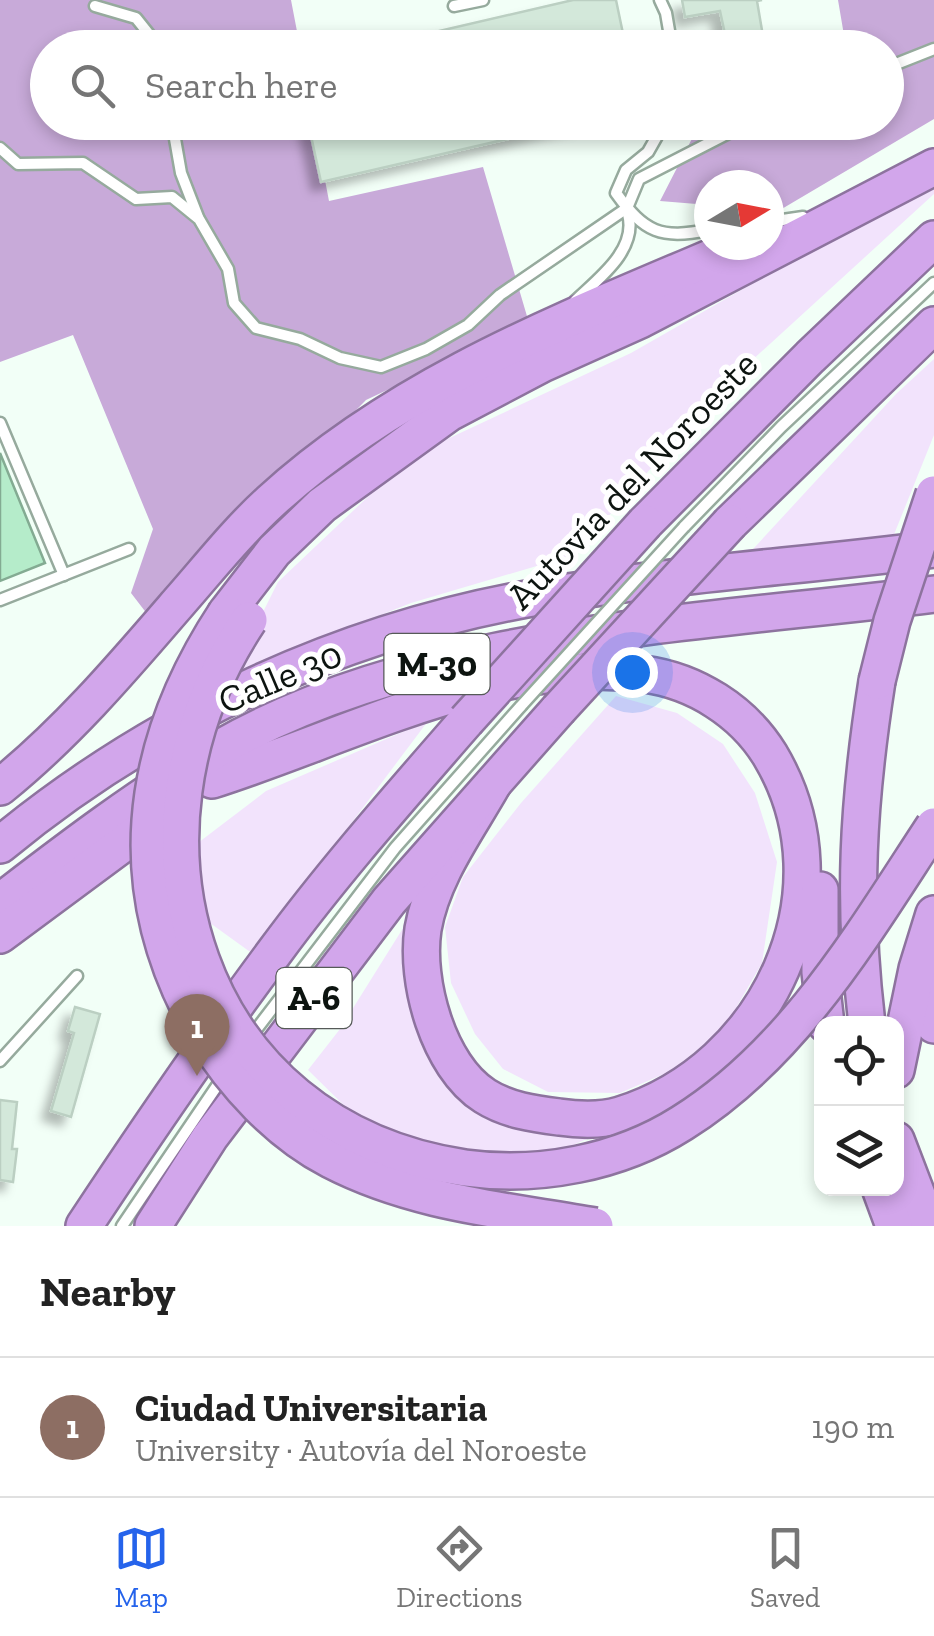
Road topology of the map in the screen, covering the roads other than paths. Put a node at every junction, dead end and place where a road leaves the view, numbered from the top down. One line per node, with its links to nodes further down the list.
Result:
1 (483, 0): 4 (lane)
2 (660, 0): 6 (lane)
3 (95, 6): 5 (lane)
4 (454, 6)
5 (146, 30)
6 (669, 30)
7 (934, 49): 8 (lane)
8 (904, 61)
9 (175, 140): 16 (lane)
10 (655, 140): 15 (lane)
11 (714, 140): 15 (lane)
12 (0, 148): 16 (lane)
13 (934, 150): 17 (highway)
14 (934, 167): 31 (highway)
15 (627, 208): 16 (lane); 18 (lane); 23 (lane)
16 (199, 218)
17 (786, 220)
18 (694, 231)
19 (934, 239): 54 (highway, Autovía del Noroeste / A-6, bridge)
20 (705, 260): 23 (highway)
21 (934, 283): 47 (lane, bridge)
22 (934, 325): 33 (highway, A-6, bridge)
23 (530, 336): 34 (highway)
24 (0, 423): 28 (lane)
25 (934, 494): 45 (highway, bridge)
26 (129, 549): 28 (lane)
27 (934, 549): 35 (highway, Calle 30 / M-30)
28 (64, 575): 30 (lane)
29 (934, 594): 39 (highway, Calle 30 / M-30)
30 (0, 600)
31 (237, 617): 36 (highway, bridge); 57 (highway, bridge)
32 (212, 780): 33 (highway); 42 (highway); 44 (highway)
33 (493, 784): 56 (highway, A-6)
34 (0, 787)
35 (38, 814): 37 (highway); 38 (highway, Calle 30 / M-30)
36 (934, 826)
37 (0, 836)
38 (0, 845)
39 (0, 902)
40 (934, 914): 46 (highway)
41 (934, 924): 46 (highway)
42 (0, 935)
43 (78, 976): 49 (lane)
44 (825, 1016)
45 (866, 1016)
46 (920, 1023): 48 (highway)
47 (241, 1050)
48 (904, 1054)
49 (0, 1061)
50 (230, 1066): 55 (lane)
51 (904, 1161): 60 (highway)
52 (875, 1196): 58 (highway)
53 (881, 1196): 59 (highway)
54 (84, 1226)
55 (122, 1226)
56 (153, 1226)
57 (594, 1226)
58 (868, 1226)
59 (894, 1226)
60 (929, 1226)

